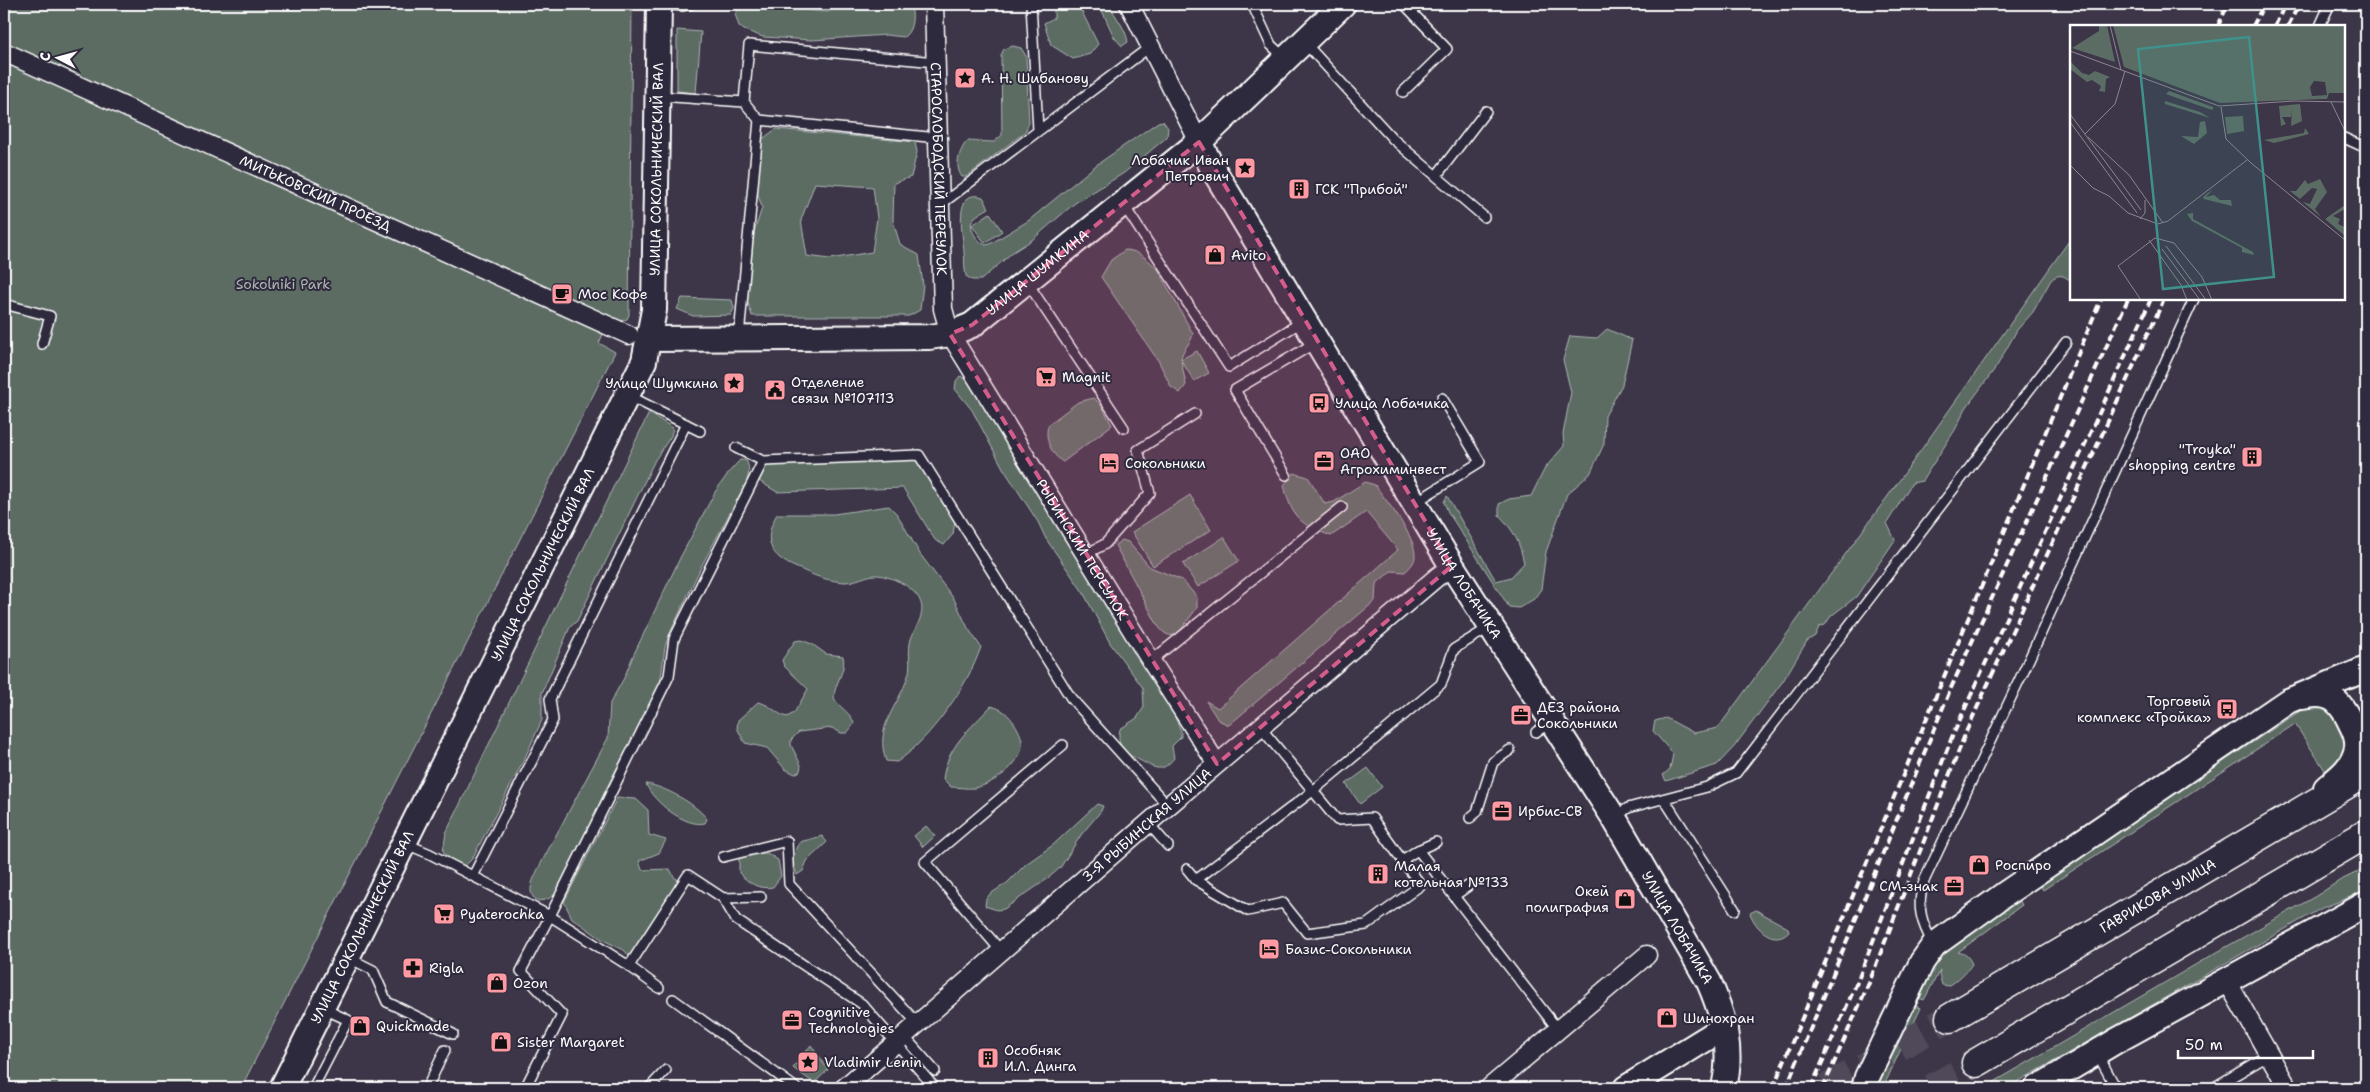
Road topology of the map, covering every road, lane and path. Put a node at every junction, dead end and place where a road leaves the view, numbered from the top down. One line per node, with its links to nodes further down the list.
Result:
1 (8, 4): 11 (lane)
2 (660, 4): 3 (lane); 19 (street, УЛИЦА СОКОЛЬНИЧЕСКИЙ ВАЛ)
3 (691, 4)
4 (934, 4): 17 (street, СТАРОСЛОБОДСКИЙ ПЕРЕУЛОК)
5 (1032, 4): 23 (lane)
6 (1129, 4): 14 (street)
7 (1252, 4): 16 (lane)
8 (1344, 4): 13 (street, УЛИЦА ШУМКИНА)
9 (1404, 4): 18 (lane)
10 (2330, 4): 12 (lane)
11 (4, 9)
12 (2320, 25)
13 (1304, 42): 16 (street, УЛИЦА ШУМКИНА); 28 (lane)
14 (1150, 46): 23 (lane); 26 (street)
15 (4, 52): 37 (street, МИТЬКОВСКИЙ ПРОЕЗД)
16 (1286, 60): 26 (street, УЛИЦА ШУМКИНА)
17 (936, 62): 20 (lane); 24 (street, СТАРОСЛОБОДСКИЙ ПЕРЕУЛОК)
18 (1403, 92)
19 (659, 96): 20 (lane); 37 (street, УЛИЦА СОКОЛЬНИЧЕСКИЙ ВАЛ)
20 (744, 102): 22 (lane)
21 (1486, 111): 28 (lane)
22 (759, 120): 24 (lane); 38 (lane)
23 (1038, 130): 30 (lane)
24 (938, 138): 30 (street, СТАРОСЛОБОДСКИЙ ПЕРЕУЛОК)
25 (2345, 138): 27 (lane)
26 (1199, 142): 29 (street, УЛИЦА ШУМКИНА); 35 (street, УЛИЦА ЛОБАЧИКА)
27 (2366, 148)
28 (1437, 175): 31 (lane)
29 (1123, 204): 32 (street, УЛИЦА ШУМКИНА); 35 (lane)
30 (940, 205): 36 (street, СТАРОСЛОБОДСКИЙ ПЕРЕУЛОК)
31 (1484, 217)
32 (1027, 281): 36 (street, УЛИЦА ШУМКИНА); 46 (lane)
33 (2194, 300): 90 (lane)
34 (4, 304): 41 (lane)
35 (1305, 320): 39 (street, УЛИЦА ЛОБАЧИКА)
36 (950, 334): 38 (street, УЛИЦА ШУМКИНА); 53 (street, РЫБИНСКИЙ ПЕРЕУЛОК)
37 (639, 337): 38 (street, УЛИЦА ШУМКИНА); 42 (street, УЛИЦА СОКОЛЬНИЧЕСКИЙ ВАЛ)
38 (739, 338)
39 (1318, 341): 50 (lane); 51 (street, УЛИЦА ЛОБАЧИКА)
40 (2066, 342): 67 (lane)
41 (42, 344)
42 (627, 395): 45 (lane); 75 (street, УЛИЦА СОКОЛЬНИЧЕСКИЙ ВАЛ)
43 (1442, 398): 51 (lane)
44 (1195, 414): 53 (lane)
45 (686, 424): 47 (lane); 81 (lane)
46 (1124, 428)
47 (700, 430)
48 (736, 448): 49 (lane)
49 (764, 461): 68 (lane); 89 (lane)
50 (1286, 475)
51 (1414, 504): 54 (street, УЛИЦА ЛОБАЧИКА)
52 (1342, 507): 56 (lane)
53 (1086, 554): 56 (street, РЫБИНСКИЙ ПЕРЕУЛОК)
54 (1452, 566): 55 (street, УЛИЦА ЛОБАЧИКА); 61 (street, 3-Я РЫБИНСКАЯ УЛИЦА)
55 (1491, 627): 66 (lane); 71 (street, УЛИЦА ЛОБАЧИКА)
56 (1151, 661): 64 (street, РЫБИНСКИЙ ПЕРЕУЛОК)
57 (2366, 669): 59 (street)
58 (2366, 674): 60 (street)
59 (2288, 701): 60 (street); 90 (street)
60 (2347, 712): 69 (street)
61 (1261, 728): 64 (street, 3-Я РЫБИНСКАЯ УЛИЦА); 66 (lane)
62 (1063, 745): 91 (lane)
63 (1510, 750): 70 (lane)
64 (1218, 764): 68 (street, 3-Я РЫБИНСКАЯ УЛИЦА)
65 (2366, 772): 69 (main road, ГАВРИКОВА УЛИЦА)
66 (1314, 790): 79 (lane); 82 (lane)
67 (1664, 799): 71 (lane); 88 (lane)
68 (1168, 806): 72 (street, 3-Я РЫБИНСКАЯ УЛИЦА)
69 (2289, 817): 99 (main road, ГАВРИКОВА УЛИЦА)
70 (1470, 818)
71 (1614, 818): 101 (street, УЛИЦА ЛОБАЧИКА)
72 (1148, 823): 76 (lane); 91 (street, 3-Я РЫБИНСКАЯ УЛИЦА)
73 (2366, 834): 108 (main road)
74 (1436, 842): 77 (lane)
75 (404, 843): 81 (lane); 93 (street, УЛИЦА СОКОЛЬНИЧЕСКИЙ ВАЛ)
76 (1168, 846)
77 (1418, 850): 79 (lane); 84 (lane)
78 (723, 856): 100 (lane)
79 (1402, 860): 82 (lane)
80 (1187, 869): 82 (lane)
81 (473, 876): 89 (lane)
82 (1196, 880)
83 (1468, 886): 84 (lane)
84 (1454, 896): 102 (lane)
85 (760, 897): 86 (lane)
86 (723, 898): 94 (lane); 104 (lane)
87 (2366, 904): 95 (street)
88 (1735, 910)
89 (550, 916): 94 (lane); 114 (lane)
90 (1934, 945): 122 (street)
91 (1001, 951): 100 (street, 3-Я РЫБИНСКАЯ УЛИЦА)
92 (1647, 956): 102 (street)
93 (347, 957): 98 (street, УЛИЦА СОКОЛЬНИЧЕСКИЙ ВАЛ); 103 (lane)
94 (629, 966): 96 (lane)
95 (2227, 981): 106 (street); 107 (street)
96 (658, 988)
97 (673, 999): 116 (lane)
98 (322, 1008): 111 (street, УЛИЦА СОКОЛЬНИЧЕСКИЙ ВАЛ); 112 (lane)
99 (1950, 1018)
100 (918, 1024): 104 (street, 3-Я РЫБИНСКАЯ УЛИЦА)
101 (1725, 1027): 120 (street); 121 (street, УЛИЦА ЛОБАЧИКА)
102 (1559, 1030): 119 (street)
103 (453, 1034)
104 (900, 1039): 110 (lane); 117 (street, 3-Я РЫБИНСКАЯ УЛИЦА); 118 (lane)
105 (445, 1050): 113 (lane)
106 (2097, 1052): 123 (street); 124 (lane)
107 (2269, 1055): 125 (lane); 126 (street)
108 (1976, 1063)
109 (666, 1070): 115 (lane)
110 (935, 1071)
111 (282, 1088)
112 (313, 1088)
113 (427, 1088)
114 (525, 1088)
115 (649, 1088)
116 (796, 1088)
117 (844, 1088)
118 (934, 1088)
119 (1489, 1088)
120 (1626, 1088)
121 (1724, 1088)
122 (1864, 1088)
123 (2036, 1088)
124 (2116, 1088)
125 (2213, 1088)
126 (2288, 1088)

